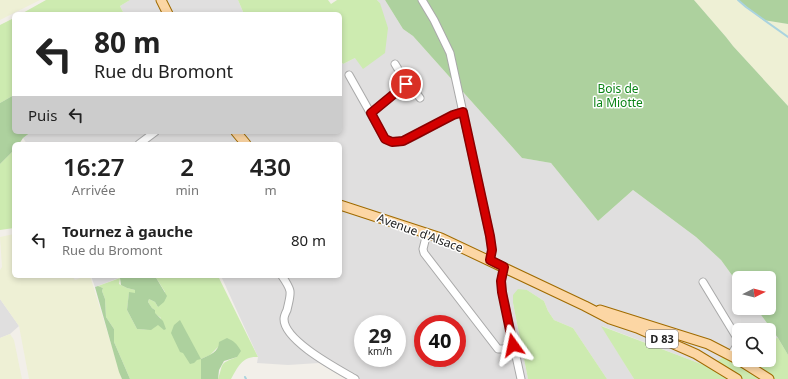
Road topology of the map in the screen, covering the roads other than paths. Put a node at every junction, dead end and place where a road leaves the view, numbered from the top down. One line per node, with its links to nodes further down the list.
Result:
1 (161, 0): 3 (main road)
2 (422, 0): 8 (street)
3 (167, 12)
4 (395, 64): 6 (street)
5 (349, 76): 9 (street)
6 (406, 84): 7 (street); 9 (street)
7 (420, 98)
8 (463, 112): 9 (street); 16 (street)
9 (371, 113)
10 (152, 134): 12 (street)
11 (238, 134): 13 (main road)
12 (142, 142)
13 (244, 142)
14 (342, 206): 15 (main road, Avenue d'Alsace / D 83)
15 (427, 233): 16 (main road, Avenue d'Alsace / D 83); 21 (street)
16 (490, 260): 17 (main road, Avenue d'Alsace / D 83)
17 (504, 267): 20 (main road, Avenue d'Alsace / D 83); 21 (street)
18 (283, 278): 24 (street)
19 (703, 282): 22 (street)
20 (585, 306): 22 (main road, Avenue d'Alsace / D 83); 26 (main road, Avenue d'Alsace / D 83)
21 (513, 345): 25 (street)
22 (731, 355)
23 (750, 367): 27 (main road, D 83)
24 (355, 379)
25 (521, 379)
26 (737, 379)
27 (769, 379)

